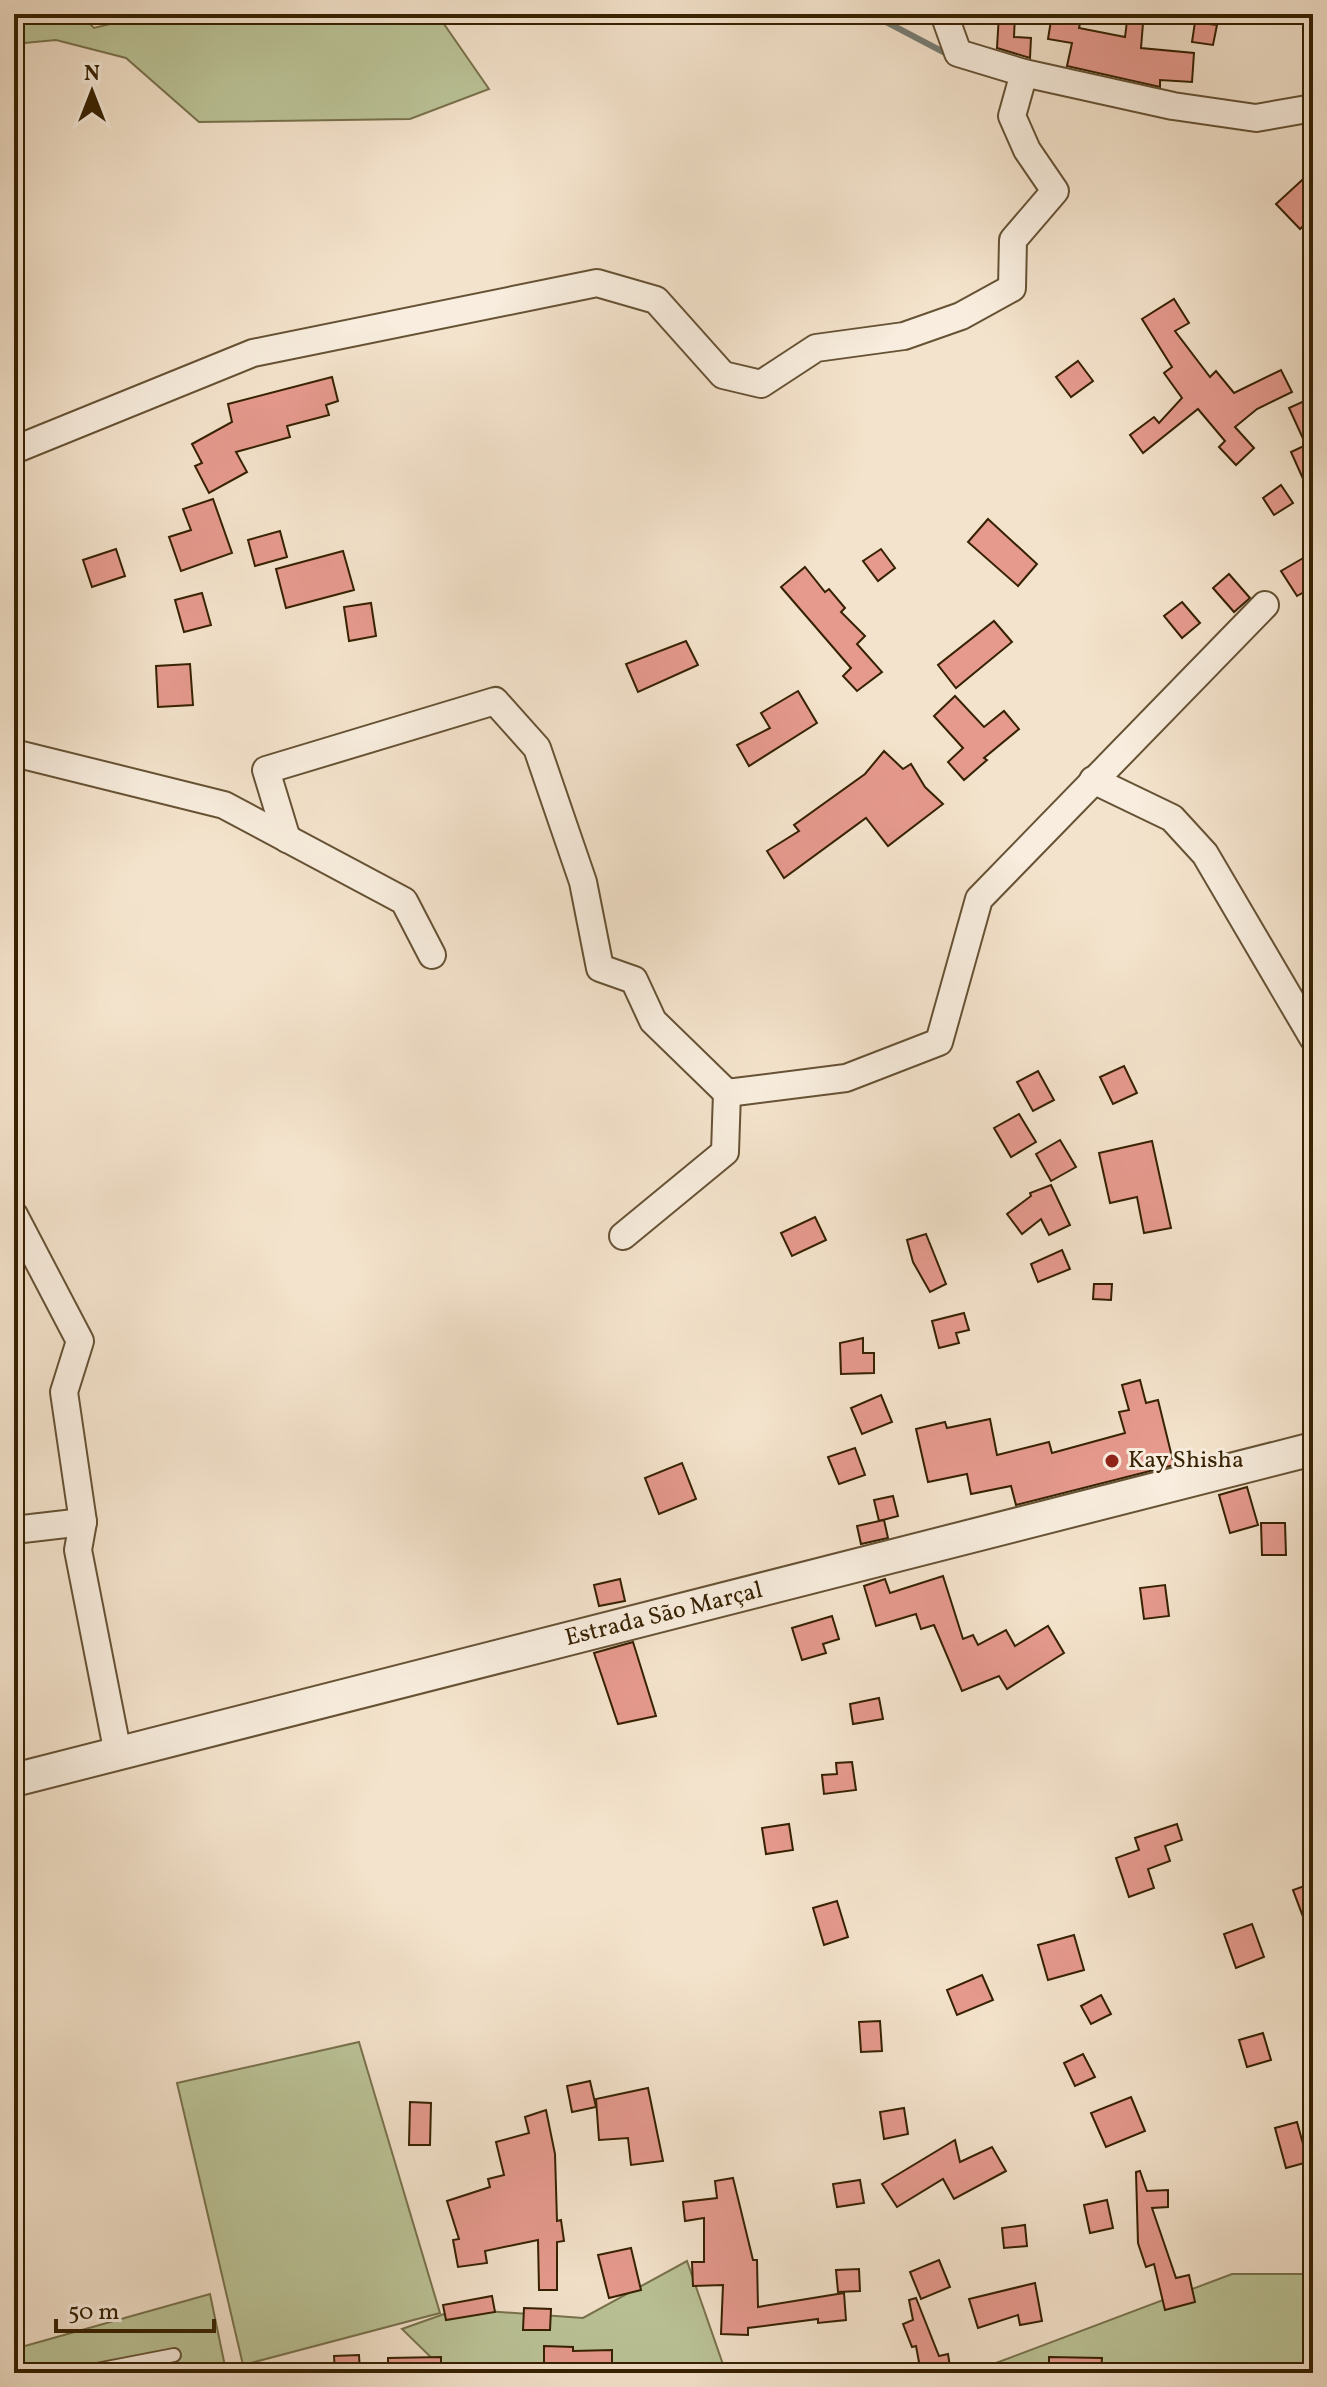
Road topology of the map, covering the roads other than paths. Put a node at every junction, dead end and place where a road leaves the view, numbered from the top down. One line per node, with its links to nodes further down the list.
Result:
1 (944, 14): 2 (street)
2 (1024, 73): 3 (street); 4 (street)
3 (1313, 108)
4 (14, 450)
5 (1265, 605): 7 (street)
6 (14, 753): 8 (street)
7 (1093, 780): 10 (street); 11 (street)
8 (287, 839): 9 (street); 11 (street)
9 (432, 955)
10 (1313, 1038)
11 (727, 1093): 13 (street)
12 (14, 1215): 15 (street)
13 (623, 1236)
14 (1313, 1449): 17 (street, Estrada São Marçal)
15 (83, 1522): 16 (street); 17 (street)
16 (14, 1530)
17 (118, 1754): 18 (street, Estrada São Marçal)
18 (14, 1780)
19 (174, 2355): 20 (lane)
20 (81, 2373)

